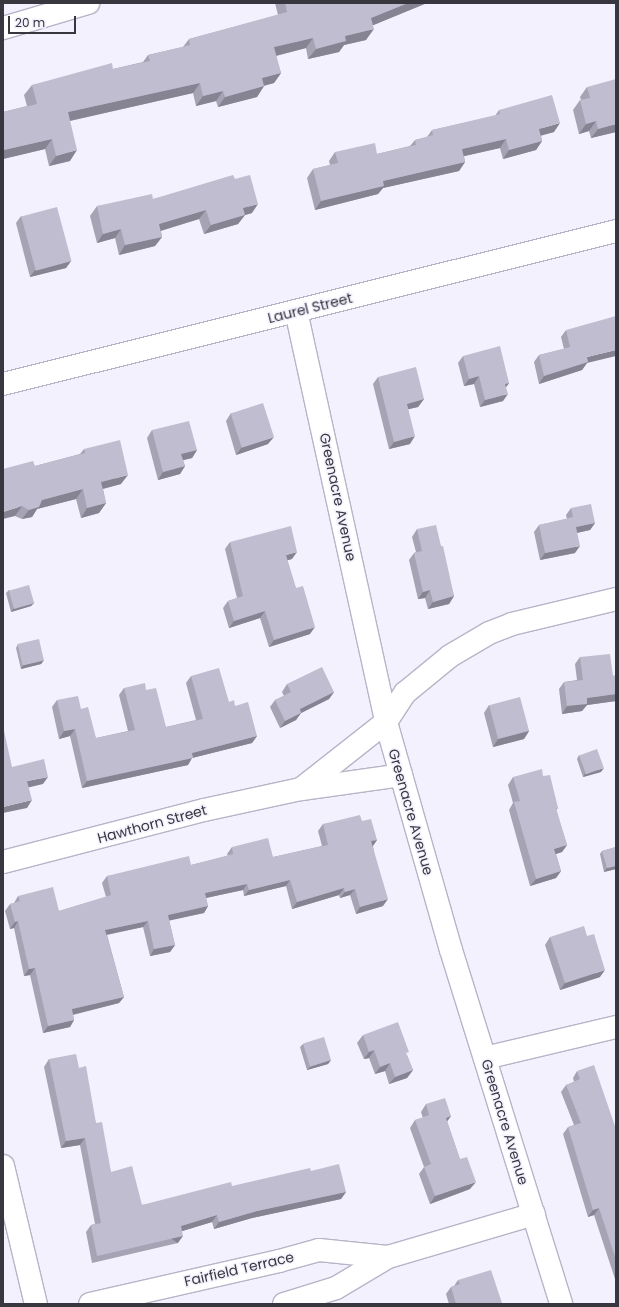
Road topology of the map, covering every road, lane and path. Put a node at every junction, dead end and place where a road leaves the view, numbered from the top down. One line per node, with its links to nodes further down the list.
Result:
1 (88, 3): 2 (street)
2 (3, 28)
3 (616, 231): 4 (street, Laurel Street)
4 (296, 311): 5 (street, Laurel Street); 7 (street, Greenacre Avenue)
5 (3, 384)
6 (616, 599): 7 (street, Hawthorn Street)
7 (386, 722): 8 (street, Greenacre Avenue); 9 (street, Hawthorn Street)
8 (401, 775): 9 (street, Hawthorn Street); 12 (street, Greenacre Avenue)
9 (301, 789): 10 (street, Hawthorn Street)
10 (3, 862)
11 (616, 1027): 12 (street)
12 (485, 1058): 14 (street, Greenacre Avenue)
13 (3, 1166): 16 (street)
14 (534, 1214): 15 (street, Fairfield Terrace); 19 (street, Greenacre Avenue)
15 (388, 1256): 17 (street, Fairfield Terrace); 18 (street, Fairfield Terrace)
16 (36, 1304)
17 (90, 1304)
18 (284, 1304)
19 (561, 1304)

